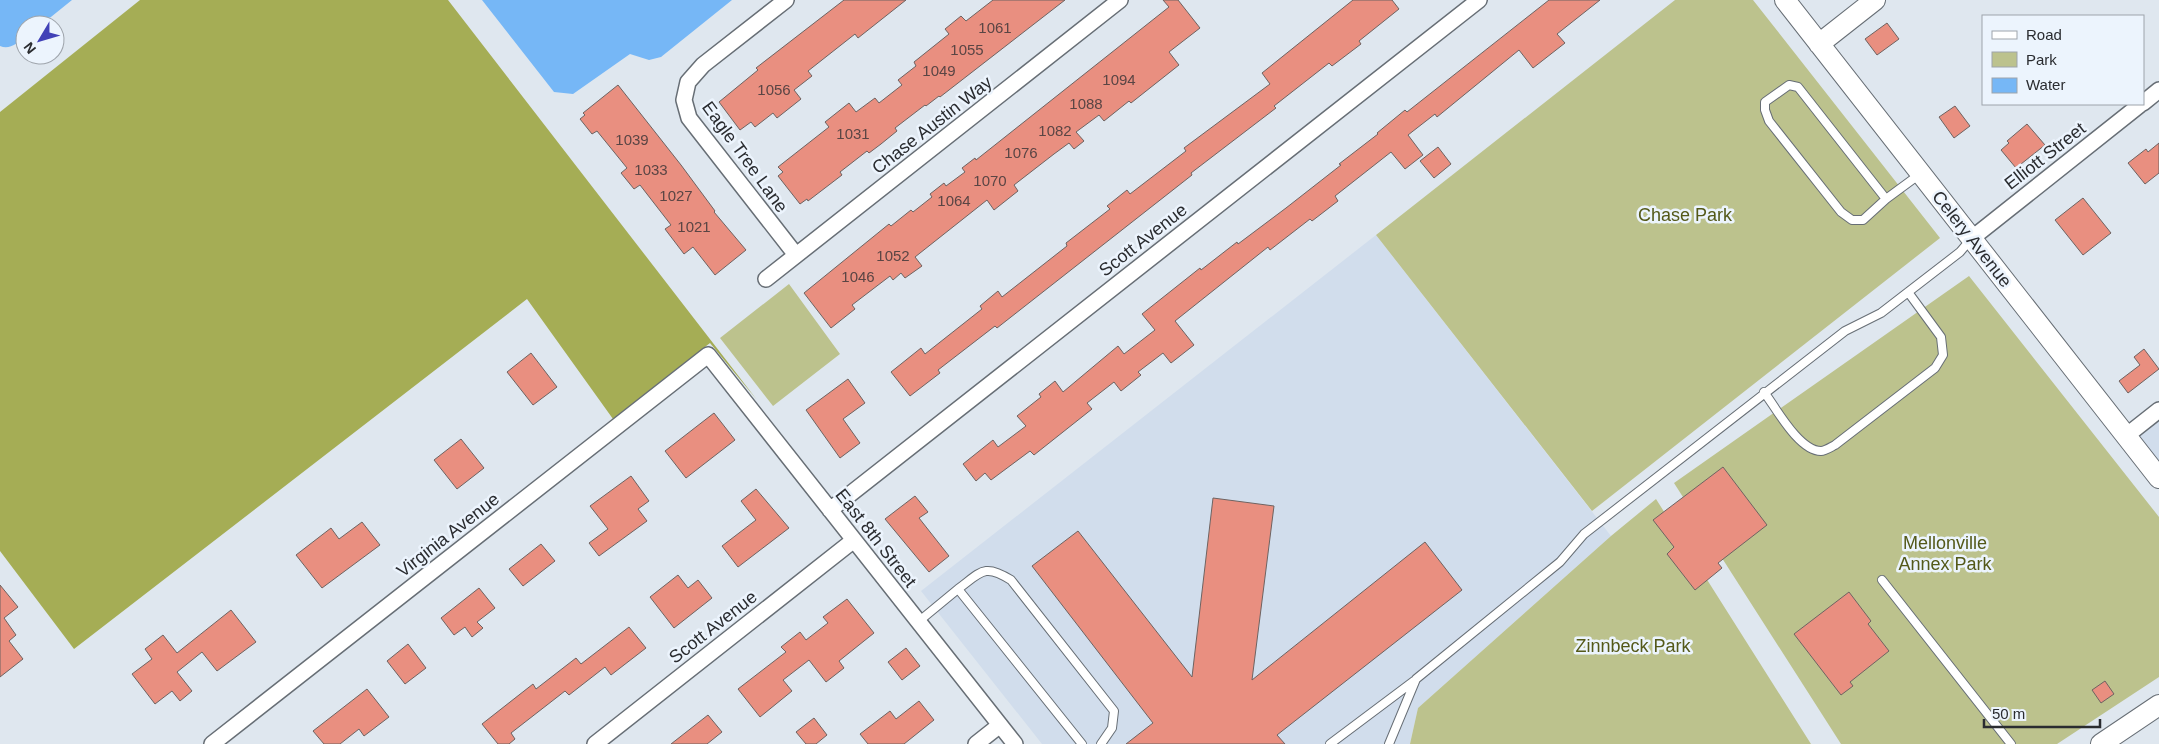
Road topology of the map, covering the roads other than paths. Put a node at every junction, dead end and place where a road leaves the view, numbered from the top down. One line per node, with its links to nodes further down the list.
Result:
1 (786, 0): 13 (street, Eagle Tree Lane)
2 (1120, 0): 13 (street, Chase Austin Way)
3 (1479, 0): 21 (street, Scott Avenue)
4 (1785, 0): 6 (main road, Celery Avenue)
5 (1875, 0): 6 (main road)
6 (1819, 44): 10 (main road, Celery Avenue)
7 (2159, 90): 8 (street, Elliott Street)
8 (2144, 101)
9 (2139, 105): 12 (street, Elliott Street)
10 (1920, 174): 11 (lane); 12 (main road, Celery Avenue)
11 (1886, 199): 11 (lane)
12 (1971, 239): 15 (lane); 19 (main road, Celery Avenue)
13 (796, 255): 14 (street, Chase Austin Way)
14 (766, 279)
15 (1908, 292): 17 (lane); 17 (lane)
16 (708, 355): 21 (street, East 8th Street); 29 (street, Virginia Avenue)
17 (1764, 392): 26 (lane)
18 (2159, 410): 19 (street)
19 (2126, 436): 20 (main road, Celery Avenue)
20 (2159, 478)
21 (830, 510): 22 (street, East 8th Street)
22 (854, 540): 25 (street, East 8th Street); 30 (street, Scott Avenue)
23 (1882, 580): 37 (lane)
24 (958, 589): 25 (lane); 33 (lane); 34 (lane)
25 (918, 622): 28 (street, East 8th Street)
26 (1416, 679): 35 (lane); 36 (lane)
27 (2159, 705): 38 (main road)
28 (1000, 725): 31 (street); 32 (street, East 8th Street)
29 (212, 744)
30 (595, 744)
31 (976, 744)
32 (1015, 744)
33 (1082, 744)
34 (1101, 744)
35 (1330, 744)
36 (1389, 744)
37 (2011, 744)
38 (2101, 744)

